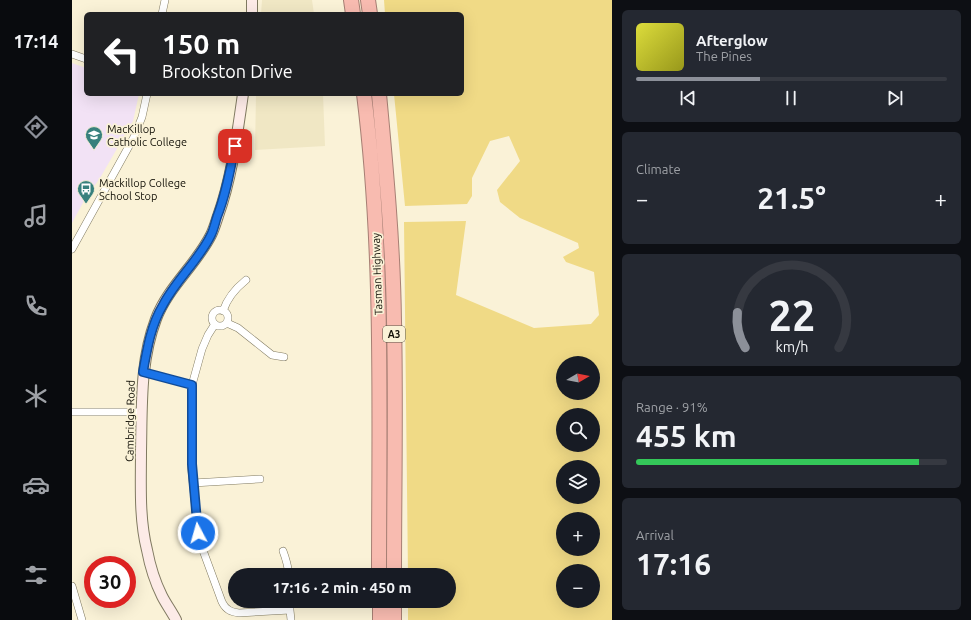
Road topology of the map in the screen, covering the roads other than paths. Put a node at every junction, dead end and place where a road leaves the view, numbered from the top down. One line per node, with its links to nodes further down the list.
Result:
1 (165, 0): 5 (street)
2 (252, 0): 6 (main road)
3 (351, 0): 7 (highway)
4 (368, 0): 8 (highway)
5 (162, 12)
6 (252, 12)
7 (353, 12)
8 (370, 12)
9 (72, 54): 10 (street)
10 (84, 58)
11 (147, 96): 15 (street)
12 (243, 96): 21 (main road, Cambridge Road)
13 (364, 96): 29 (highway, Tasman Highway / A3)
14 (379, 96): 30 (highway, Tasman Highway / A3)
15 (72, 249)
16 (246, 280): 17 (street)
17 (223, 311): 18 (street); 19 (street)
18 (227, 322): 19 (street); 20 (street)
19 (215, 324): 22 (street)
20 (284, 357)
21 (143, 372): 22 (street); 24 (main road, Cambridge Road)
22 (192, 385): 26 (street)
23 (72, 412): 24 (street)
24 (142, 412): 36 (main road, Cambridge Road)
25 (260, 479): 26 (street)
26 (193, 484): 34 (street)
27 (283, 551): 28 (street)
28 (288, 568)
29 (380, 568)
30 (394, 568)
31 (72, 586): 35 (street)
32 (380, 608): 38 (highway)
33 (394, 608): 39 (highway)
34 (290, 610): 37 (street)
35 (82, 620)
36 (176, 620)
37 (291, 620)
38 (380, 620)
39 (394, 620)

